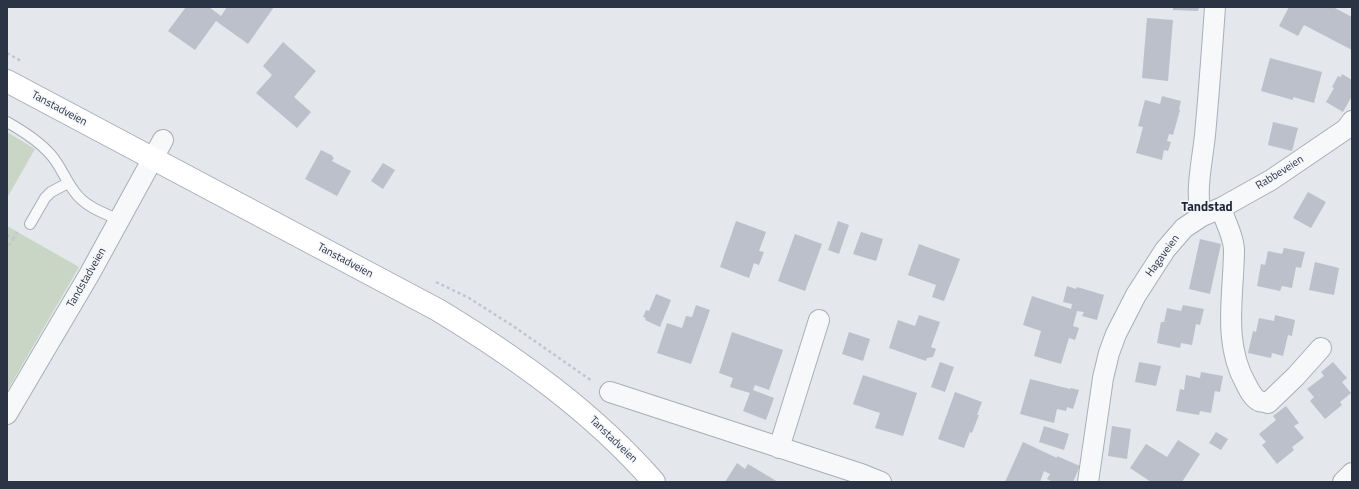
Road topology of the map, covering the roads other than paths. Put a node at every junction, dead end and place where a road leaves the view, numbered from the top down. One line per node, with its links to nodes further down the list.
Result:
1 (1216, 7): 8 (street)
2 (7, 81): 5 (main road, Tanstadveien)
3 (1352, 121): 7 (street, Rabbeveien)
4 (7, 122): 6 (lane)
5 (158, 149): 9 (street, Tandstadveien); 17 (main road, Tanstadveien)
6 (68, 183): 9 (lane); 10 (lane)
7 (1221, 208): 8 (street, Rabbeveien); 12 (street)
8 (1202, 216): 19 (street, Hagaveien)
9 (120, 220): 14 (street, Tandstadveien)
10 (30, 224)
11 (819, 320): 15 (street)
12 (1321, 348)
13 (610, 392): 15 (street)
14 (7, 414)
15 (779, 448): 18 (street)
16 (1352, 473): 20 (street)
17 (654, 482)
18 (881, 482)
19 (1088, 482)
20 (1343, 482)

